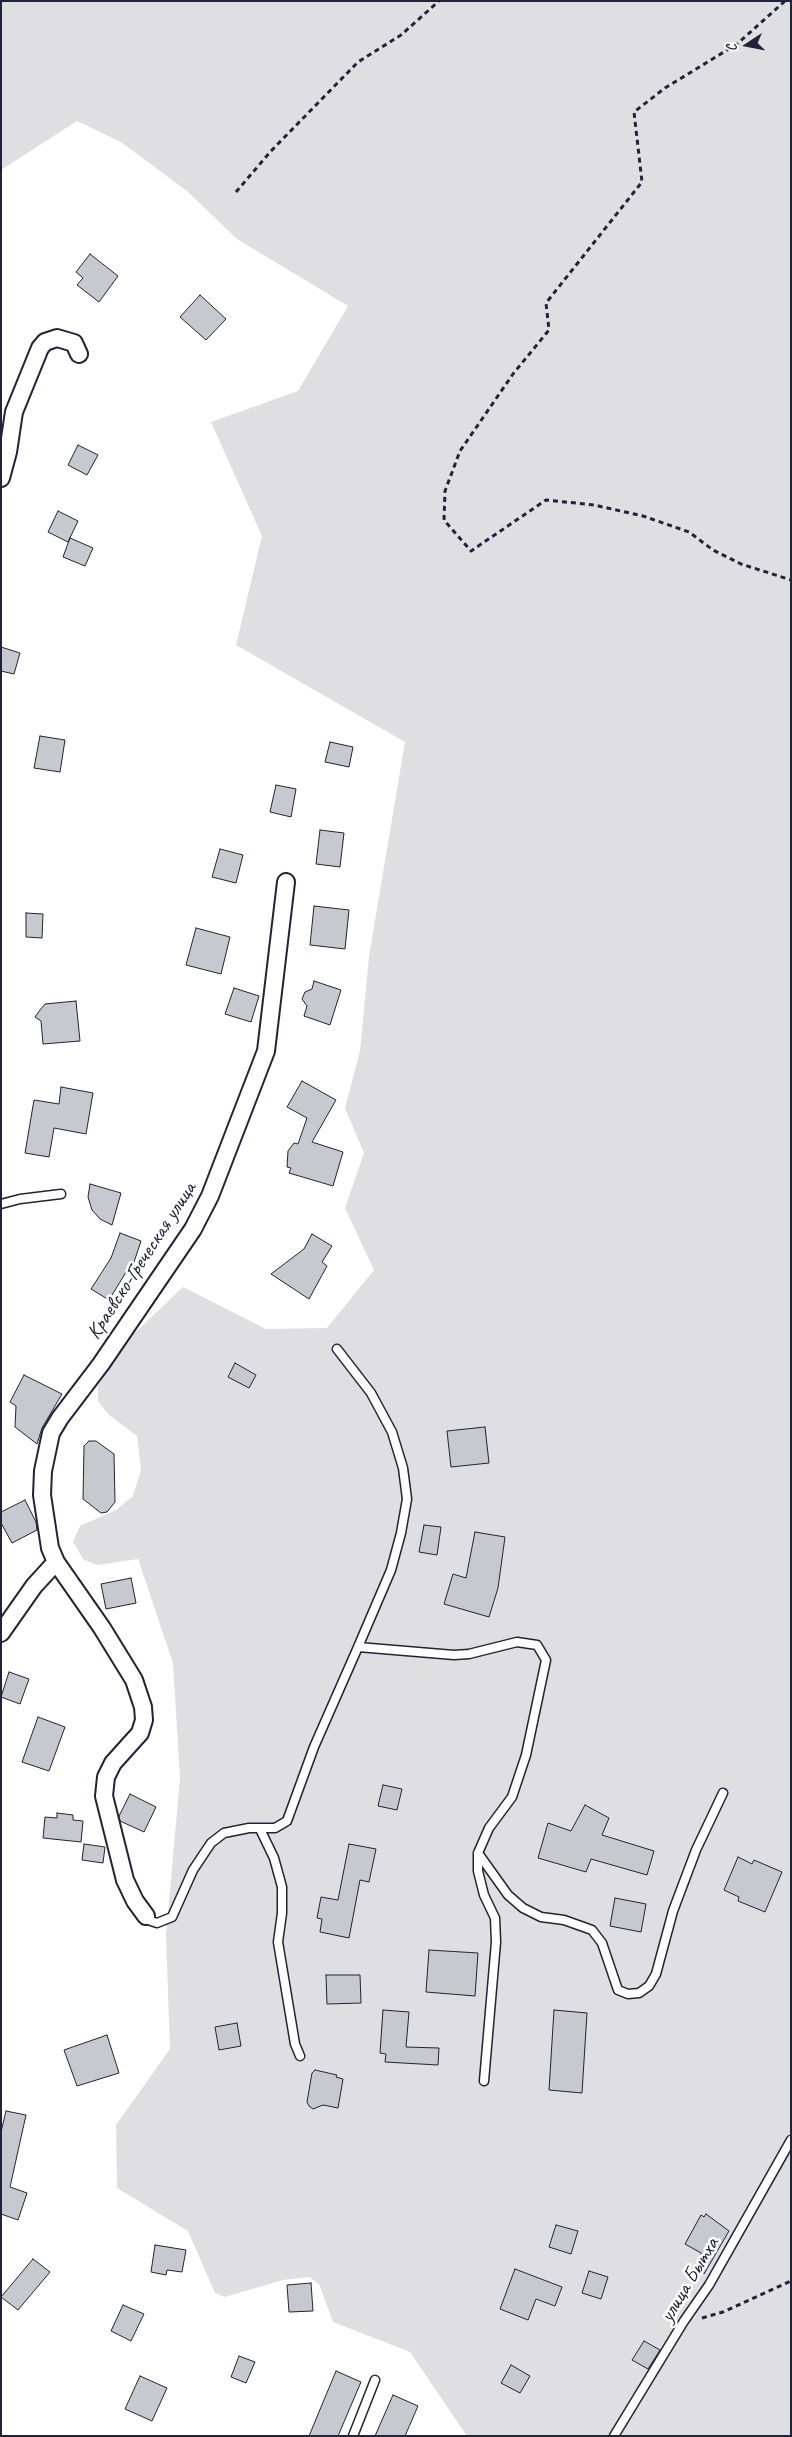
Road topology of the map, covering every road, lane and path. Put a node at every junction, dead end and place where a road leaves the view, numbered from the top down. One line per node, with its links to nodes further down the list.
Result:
1 (439, 1): 3 (path)
2 (785, 1): 6 (path)
3 (236, 192)
4 (79, 354): 5 (street)
5 (1, 478)
6 (791, 580)
7 (286, 882): 11 (street, Краевско-Греческая улица)
8 (61, 1194): 9 (lane)
9 (1, 1204)
10 (337, 1349): 13 (lane)
11 (56, 1562): 12 (street); 17 (street, Краевско-Греческая улица)
12 (1, 1633)
13 (358, 1647): 15 (lane); 16 (lane)
14 (723, 1793): 16 (lane)
15 (260, 1829): 17 (lane); 18 (lane)
16 (478, 1853): 19 (lane)
17 (146, 1916)
18 (300, 2056)
19 (484, 2081)
20 (791, 2140): 22 (lane, улица Бытха)
21 (791, 2281): 22 (path)
22 (684, 2321): 25 (lane, улица Бытха)
23 (376, 2380): 24 (lane)
24 (353, 2436)
25 (614, 2436)

